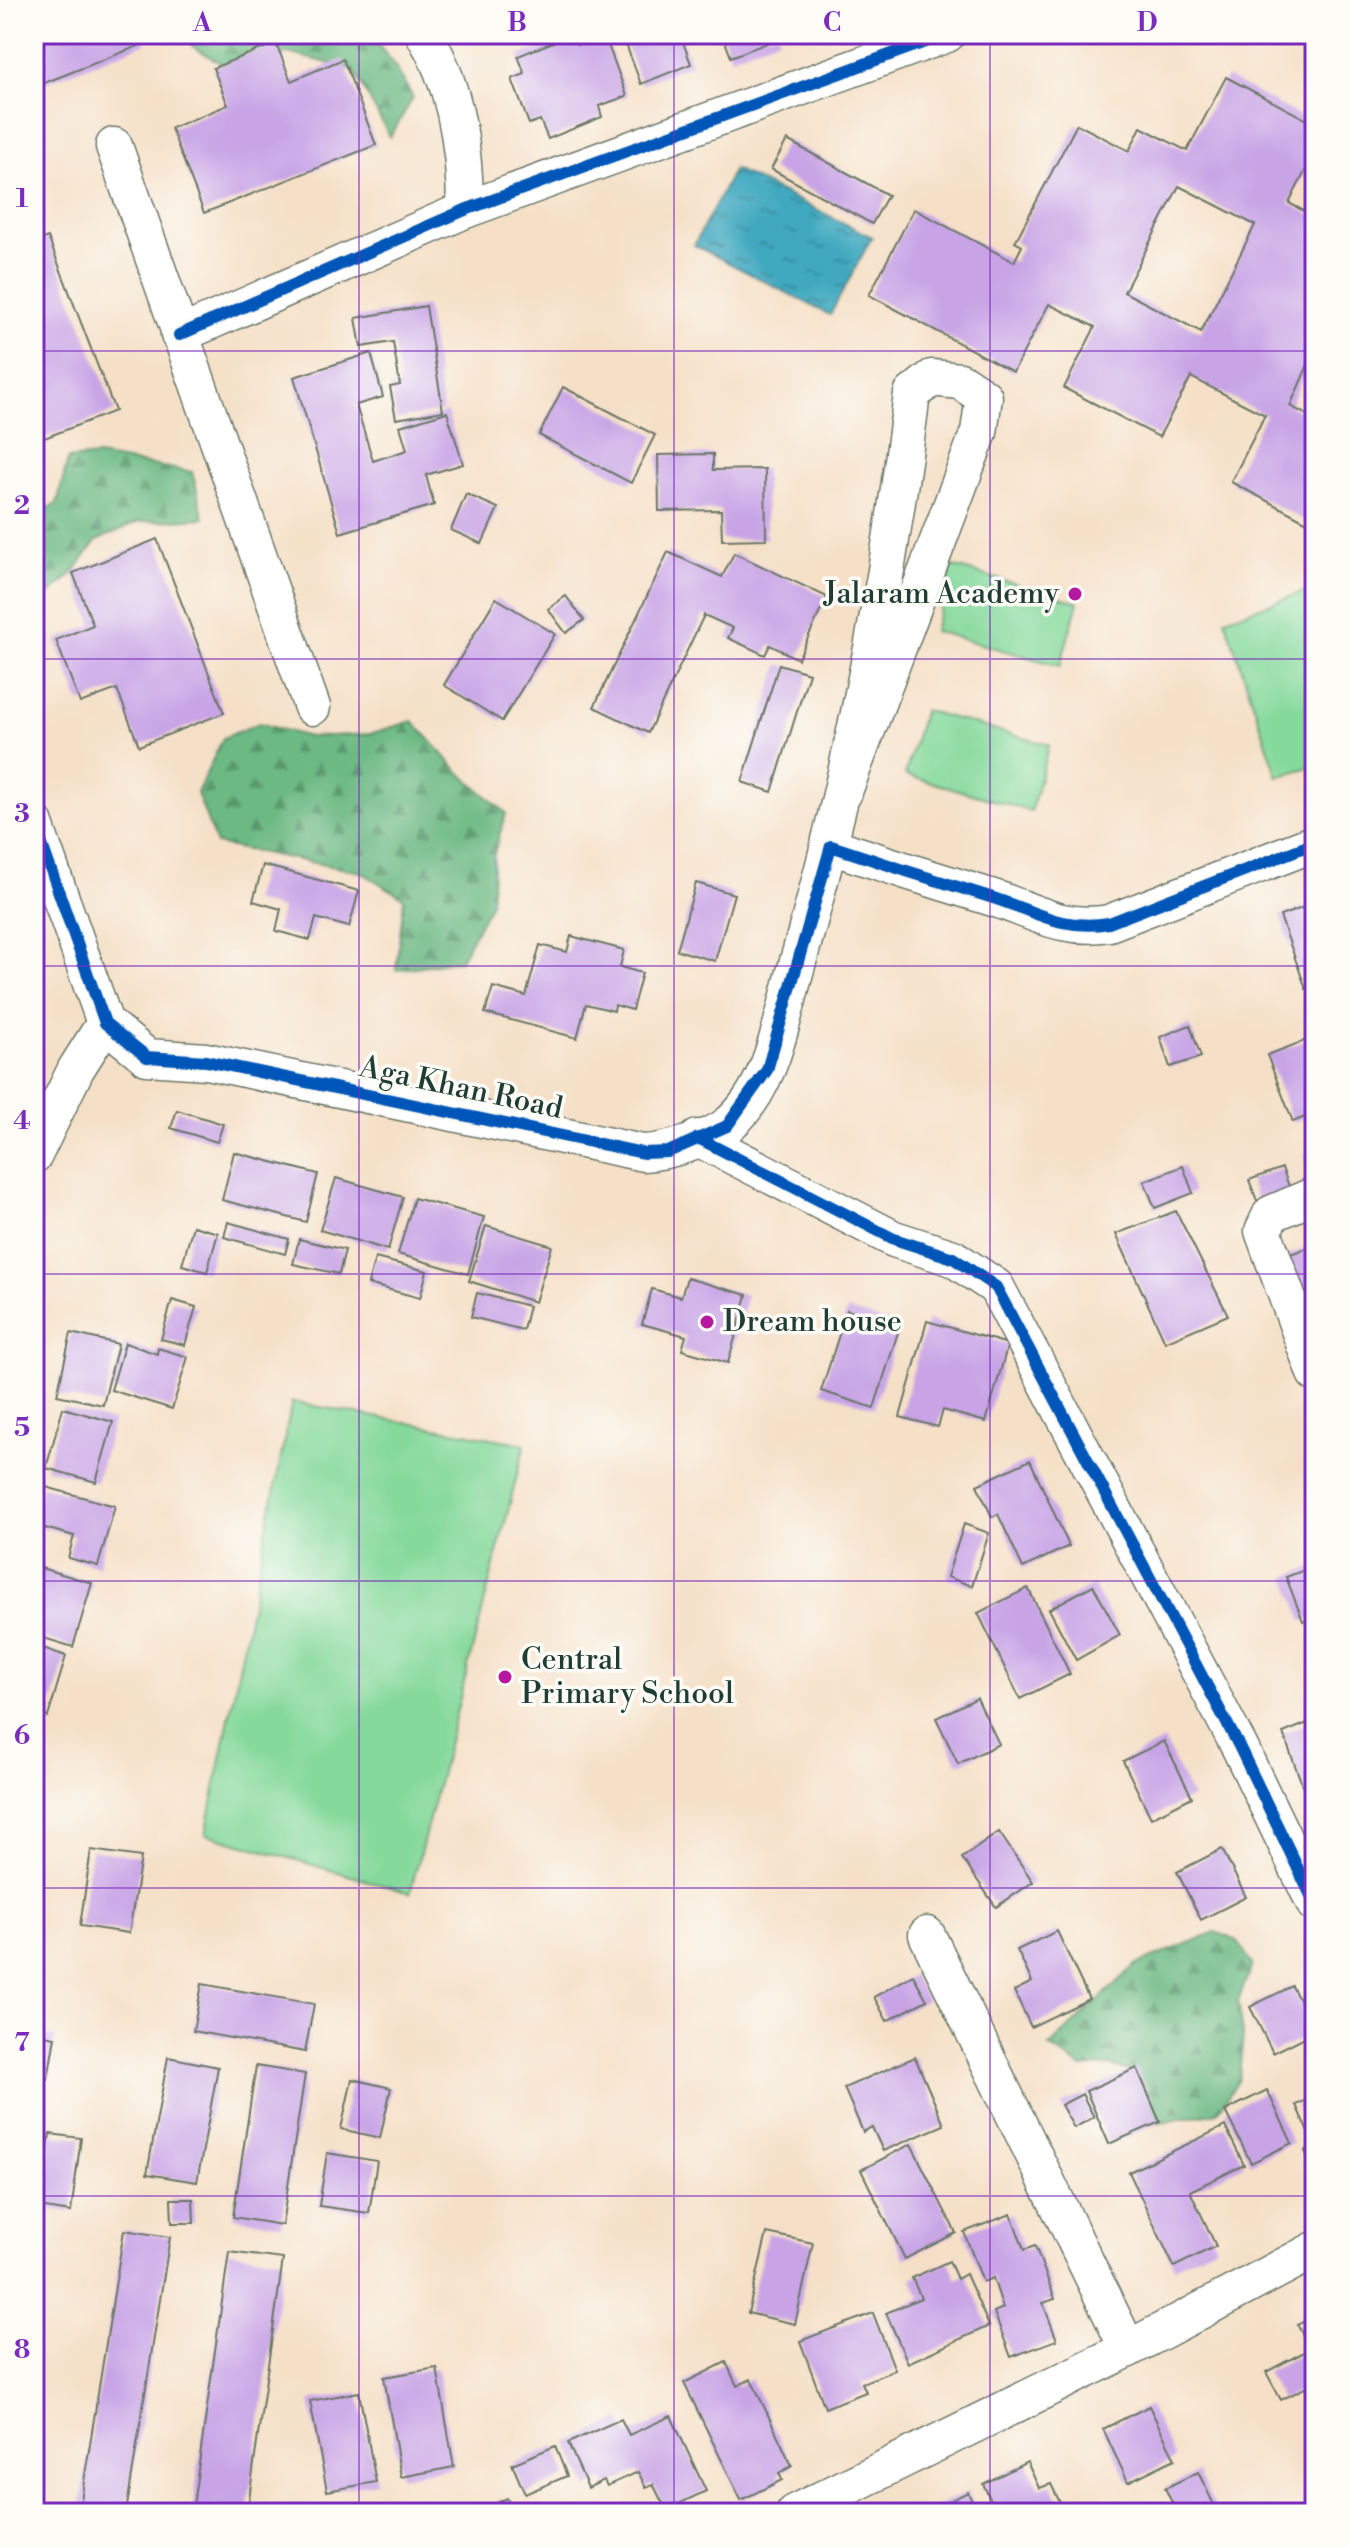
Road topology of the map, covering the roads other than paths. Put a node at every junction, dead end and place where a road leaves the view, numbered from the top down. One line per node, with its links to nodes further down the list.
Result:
1 (424, 34): 4 (street)
2 (947, 34): 4 (street)
3 (114, 146): 5 (street)
4 (465, 210): 5 (street)
5 (179, 335): 6 (street)
6 (312, 707)
7 (843, 794): 7 (street); 10 (street, Aga Khan Road)
8 (34, 822): 11 (street)
9 (1315, 843): 10 (street)
10 (831, 846): 12 (street, Aga Khan Road)
11 (105, 1023): 12 (street, Aga Khan Road); 13 (street)
12 (698, 1138): 16 (street)
13 (34, 1155)
14 (1315, 1195): 15 (street)
15 (1315, 1373)
16 (1315, 1904)
17 (927, 1935): 19 (street)
18 (1315, 2250): 19 (street)
19 (1128, 2349): 20 (street)
20 (794, 2513)

